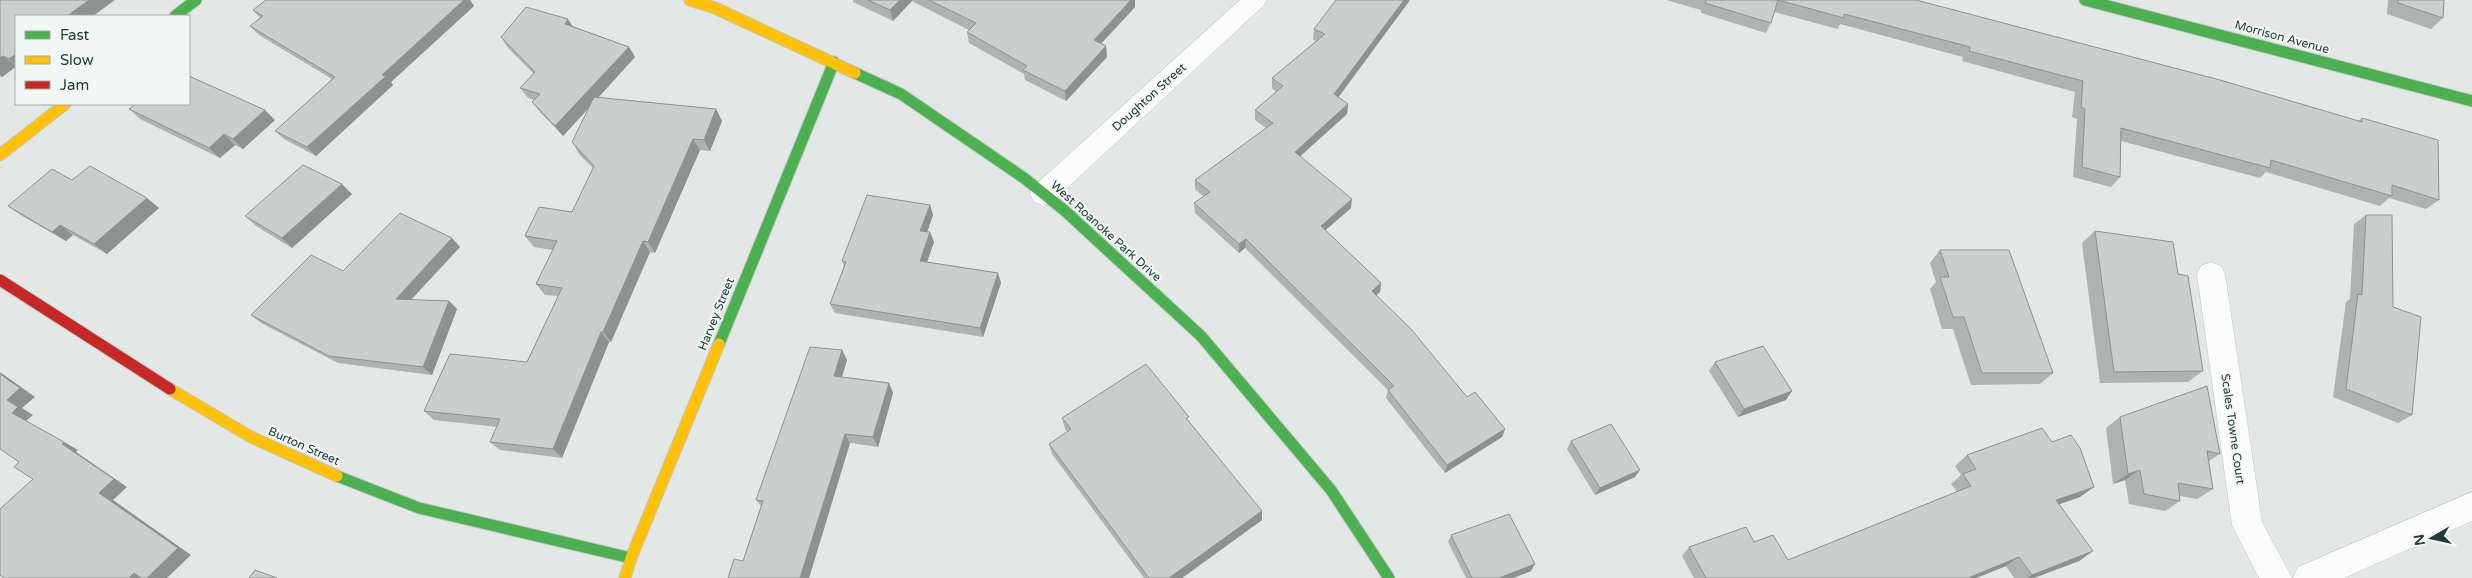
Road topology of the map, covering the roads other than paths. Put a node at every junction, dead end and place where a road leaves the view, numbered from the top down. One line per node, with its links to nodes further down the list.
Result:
1 (196, 0): 5 (street)
2 (690, 0): 6 (street, West Roanoke Park Drive)
3 (1255, 0): 10 (street, Doughton Street)
4 (2085, 0): 7 (street, Morrison Avenue)
5 (176, 15)
6 (834, 62): 10 (street, West Roanoke Park Drive); 14 (street, Harvey Street)
7 (2472, 100)
8 (64, 105): 9 (street)
9 (0, 154)
10 (1043, 194): 16 (street, West Roanoke Park Drive)
11 (2211, 274): 17 (street, Scales Towne Court)
12 (0, 280): 14 (street, Burton Street)
13 (2472, 506): 18 (street)
14 (631, 558): 15 (street, Harvey Street)
15 (625, 578)
16 (1389, 578)
17 (2276, 578)
18 (2309, 578)

